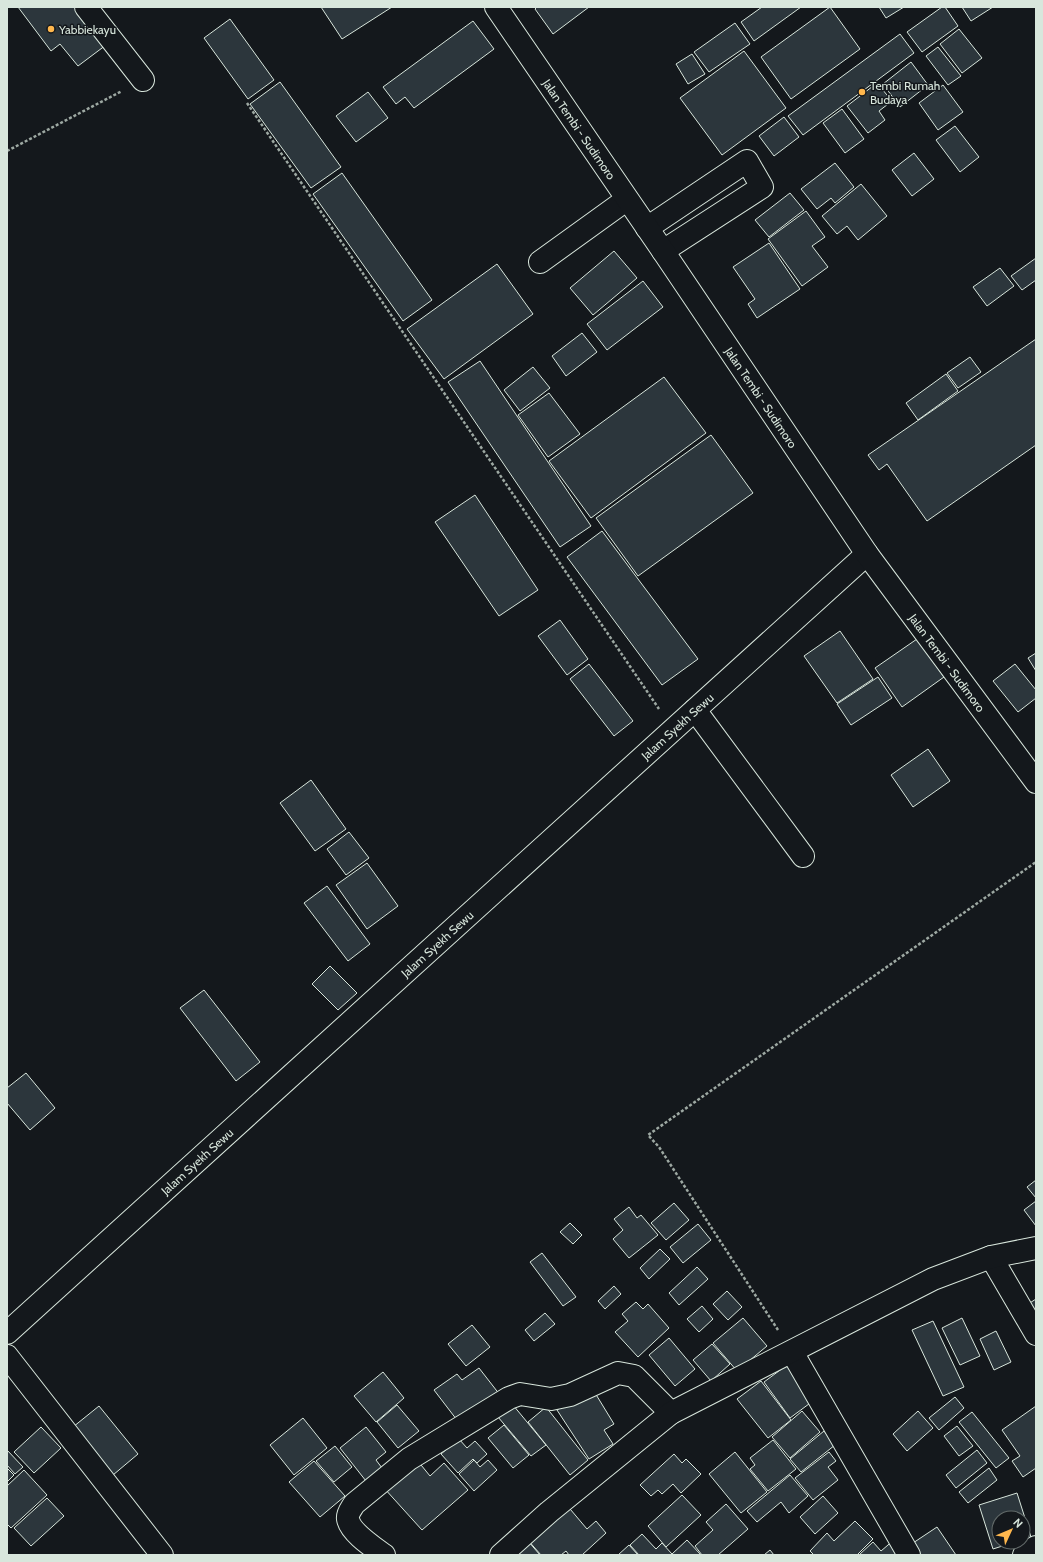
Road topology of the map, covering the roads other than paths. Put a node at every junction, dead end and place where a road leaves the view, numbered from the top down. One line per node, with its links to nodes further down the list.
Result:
1 (86, 7): 3 (street)
2 (496, 7): 4 (street, Jalan Tembi - Sudimoro)
3 (143, 80)
4 (626, 200): 5 (street, Jalan Tembi - Sudimoro); 7 (street)
5 (646, 228): 6 (street, Jalan Tembi - Sudimoro); 6 (street)
6 (663, 251): 8 (street, Jalan Tembi - Sudimoro)
7 (540, 262)
8 (867, 554): 9 (street, Jalam Syekh Sewu); 10 (street, Jalan Tembi - Sudimoro)
9 (695, 710): 11 (street); 14 (street, Jalam Syekh Sewu)
10 (1034, 775)
11 (803, 856)
12 (1036, 1248): 13 (street)
13 (991, 1257): 15 (street); 16 (street)
14 (7, 1333)
15 (1036, 1334)
16 (792, 1352): 18 (street); 23 (street)
17 (7, 1356): 20 (street)
18 (671, 1413): 21 (street); 22 (street)
19 (1036, 1547): 24 (street)
20 (162, 1555)
21 (384, 1555)
22 (501, 1555)
23 (909, 1555)
24 (1024, 1555)

